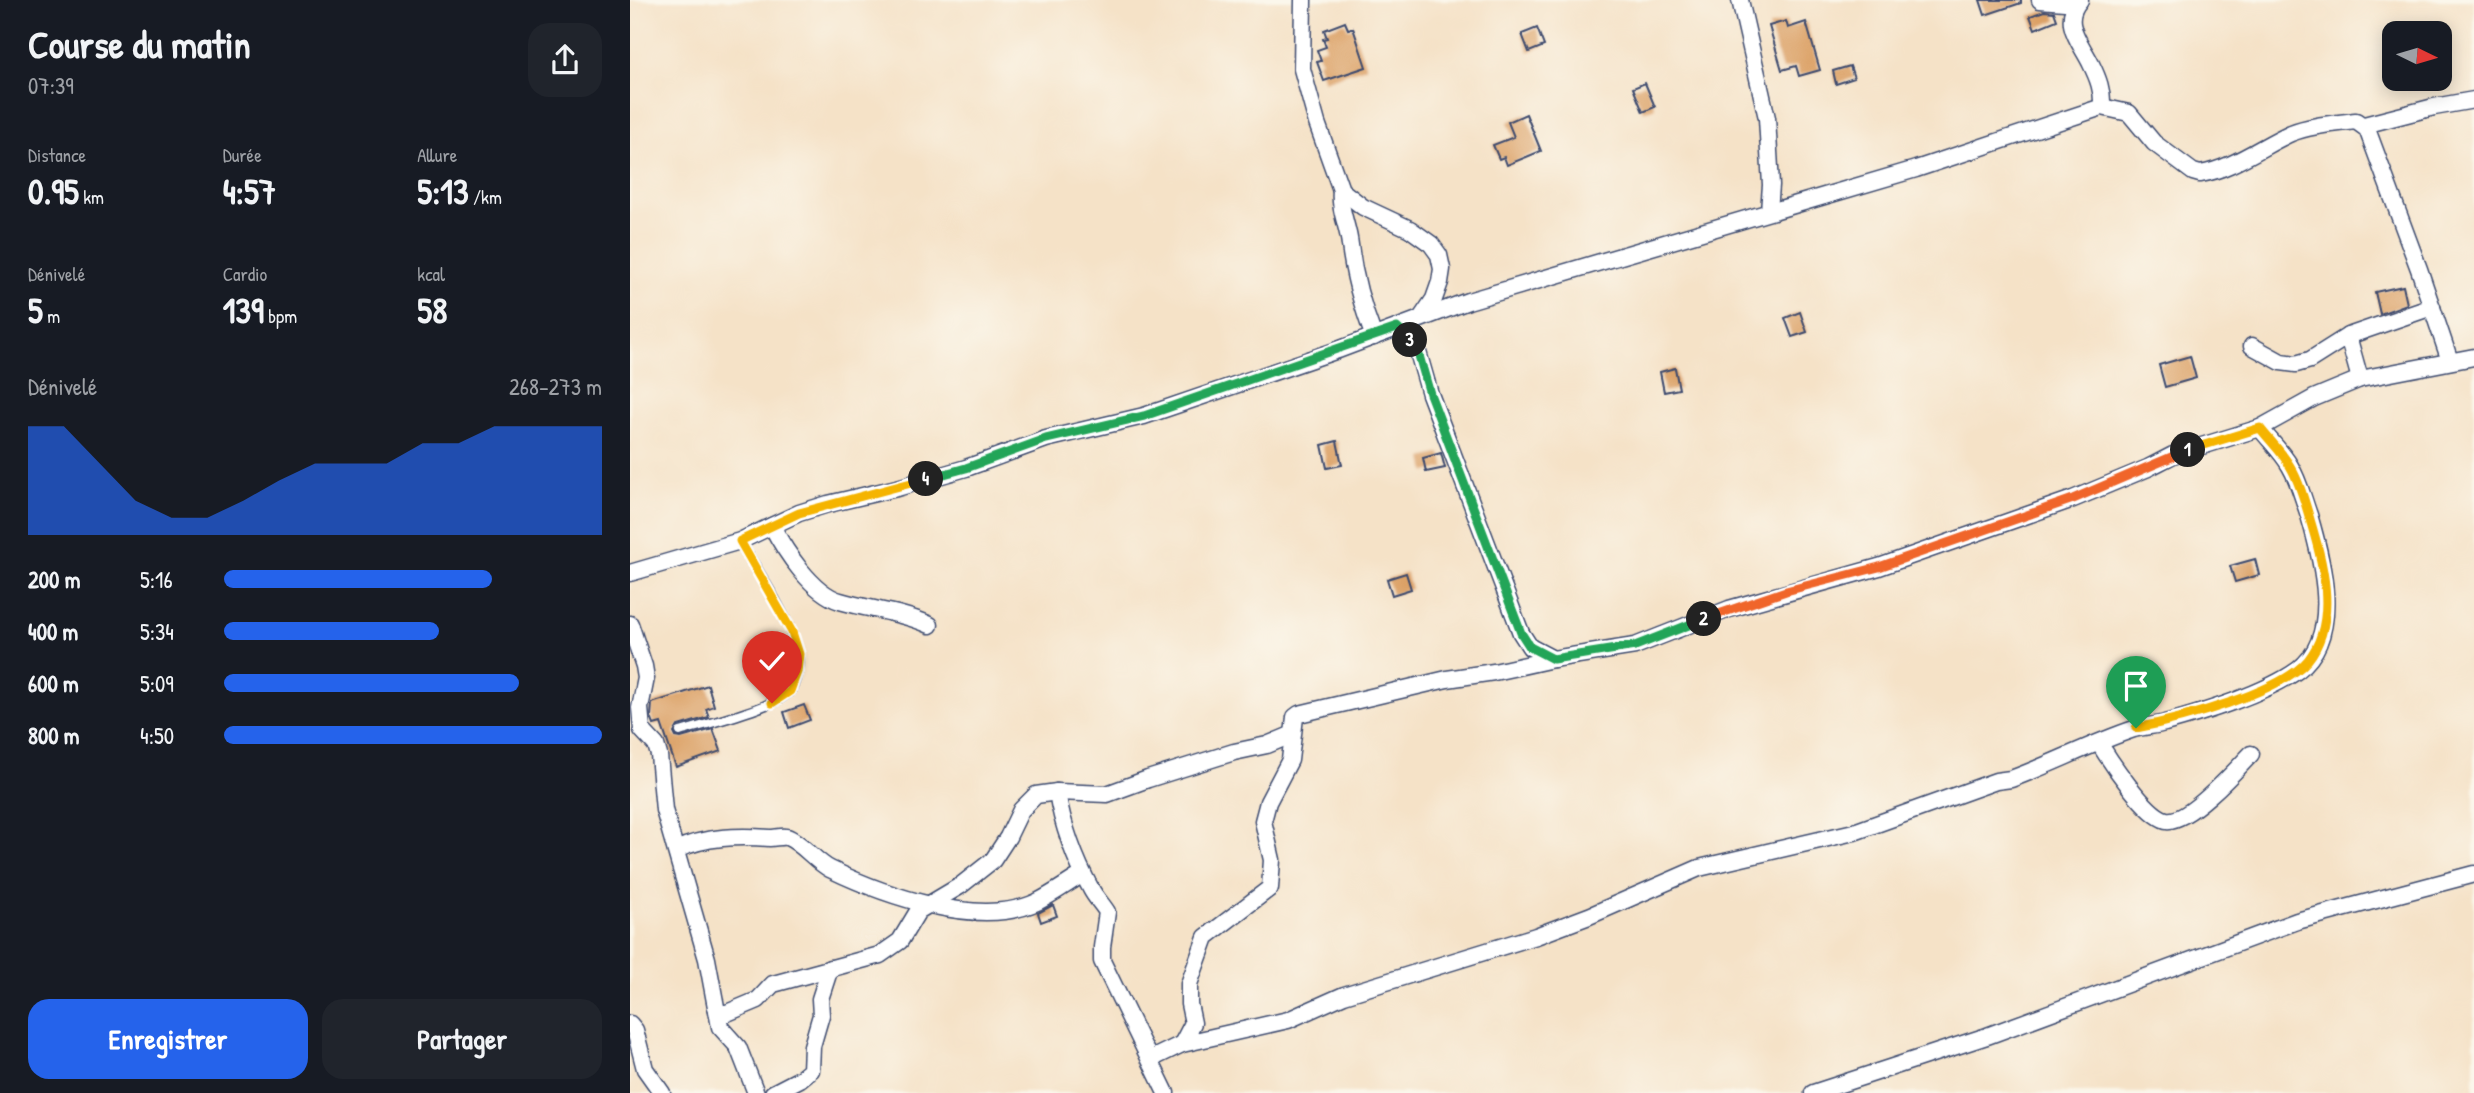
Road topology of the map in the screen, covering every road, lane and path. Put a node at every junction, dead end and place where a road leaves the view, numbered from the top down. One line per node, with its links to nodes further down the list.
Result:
1 (1303, 0): 8 (street)
2 (1740, 0): 9 (street)
3 (2040, 0): 4 (street)
4 (2079, 2): 6 (street)
5 (2474, 100): 7 (street)
6 (2102, 107): 7 (street); 9 (street)
7 (2364, 125): 10 (street)
8 (1341, 190): 11 (street); 14 (street)
9 (1769, 211): 11 (street)
10 (2432, 307): 13 (street); 17 (street)
11 (1421, 318): 12 (street)
12 (1397, 328): 14 (street); 25 (street)
13 (2348, 336): 15 (street); 18 (street)
14 (1374, 337): 20 (street)
15 (2252, 346)
16 (2474, 357): 17 (street)
17 (2450, 361): 18 (street)
18 (2360, 379): 19 (street)
19 (2260, 428): 26 (street); 31 (street)
20 (772, 526): 21 (street); 24 (street)
21 (740, 541): 22 (street); 29 (lane)
22 (630, 573)
23 (630, 624): 28 (street)
24 (930, 625)
25 (1527, 642): 26 (street); 27 (street)
26 (1553, 659): 27 (street)
27 (1518, 668): 30 (street)
28 (636, 732): 34 (street)
29 (680, 732)
30 (1291, 735): 33 (street); 43 (street)
31 (2099, 743): 32 (street); 43 (street)
32 (2251, 754)
33 (1058, 792): 35 (street); 37 (street)
34 (676, 850): 37 (street); 41 (street)
35 (1083, 874): 37 (street); 44 (street)
36 (2474, 874): 49 (street)
37 (929, 904): 38 (street)
38 (830, 968): 39 (street); 40 (street)
39 (807, 975): 40 (street); 41 (street)
40 (820, 999): 47 (street)
41 (717, 1011): 46 (street)
42 (630, 1024): 45 (street)
43 (1182, 1044): 44 (street)
44 (1151, 1059): 48 (street)
45 (662, 1093)
46 (756, 1093)
47 (773, 1093)
48 (1166, 1093)
49 (1813, 1093)

